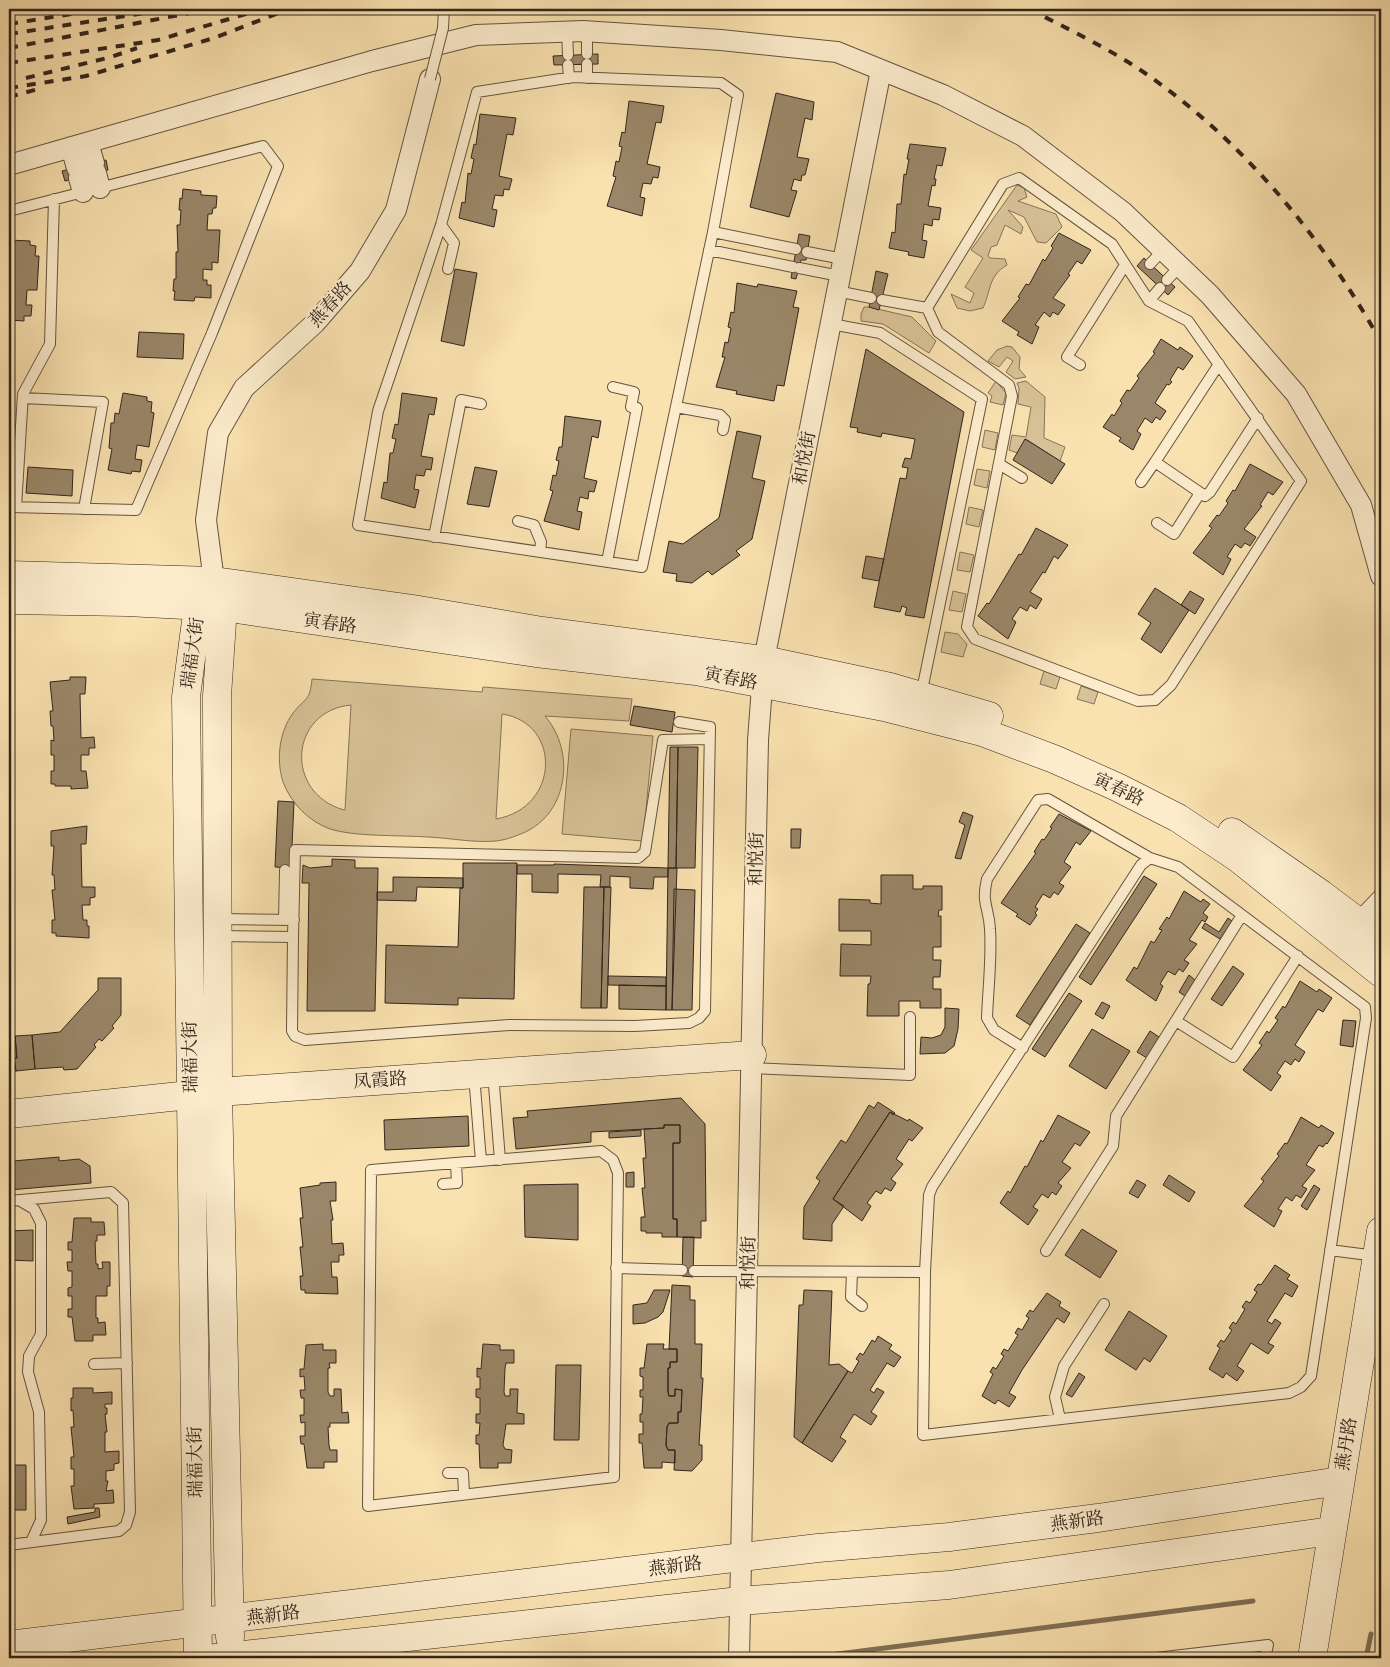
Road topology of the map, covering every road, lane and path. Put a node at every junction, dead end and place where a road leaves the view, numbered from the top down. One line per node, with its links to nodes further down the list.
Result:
1 (444, 9): 6 (lane, 燕春路, bridge)
2 (577, 32): 3 (street); 4 (lane); 5 (lane); 7 (street)
3 (881, 70): 17 (street); 20 (street, 和悦街)
4 (568, 78): 5 (lane); 12 (lane)
5 (587, 78): 13 (lane)
6 (430, 79): 48 (street, 燕春路)
7 (80, 145): 8 (street); 9 (street)
8 (9, 165)
9 (88, 177): 10 (lane); 40 (lane)
10 (54, 199): 11 (lane); 29 (lane)
11 (9, 211)
12 (441, 225): 19 (lane); 43 (lane)
13 (712, 232): 14 (lane); 15 (lane)
14 (708, 250): 20 (lane); 31 (lane)
15 (796, 250)
16 (807, 252): 20 (lane)
17 (1152, 262): 21 (street); 22 (lane)
18 (1125, 265): 22 (lane); 24 (lane); 27 (lane)
19 (448, 269)
20 (840, 275): 24 (lane); 25 (street, 和悦街)
21 (1169, 278): 23 (lane); 47 (street)
22 (1135, 280): 23 (lane)
23 (1149, 301): 26 (lane)
24 (926, 308): 35 (lane)
25 (830, 324): 51 (street, 和悦街); 52 (lane)
26 (1220, 364): 32 (lane); 34 (lane)
27 (1080, 365)
28 (613, 388): 45 (lane)
29 (23, 398): 39 (lane); 40 (lane)
30 (481, 404): 43 (lane)
31 (676, 407): 33 (lane); 45 (lane)
32 (1258, 418): 35 (lane); 38 (lane)
33 (723, 430)
34 (1155, 462): 37 (lane); 38 (lane)
35 (998, 464): 36 (lane)
36 (1022, 478)
37 (1142, 482)
38 (1200, 493): 42 (lane)
39 (12, 507): 40 (lane)
40 (84, 509)
41 (518, 522): 44 (lane)
42 (1157, 523)
43 (434, 537): 44 (lane)
44 (540, 552): 45 (lane)
45 (607, 562)
46 (9, 575): 48 (street, 寅春路)
47 (1381, 576)
48 (214, 581): 50 (street, 瑞福大街); 51 (street, 寅春路)
49 (9, 600): 50 (street, 寅春路)
50 (211, 606): 51 (street, 寅春路); 61 (street, 瑞福大街); 72 (street, 瑞福大街)
51 (763, 672): 52 (street, 寅春路); 65 (street, 寅春路); 69 (street, 和悦街)
52 (921, 695): 60 (street, 寅春路)
53 (679, 722): 54 (lane)
54 (710, 740): 59 (lane); 62 (lane)
55 (1150, 858): 58 (lane); 68 (lane); 68 (lane)
56 (285, 870): 59 (lane)
57 (1381, 900): 60 (street)
58 (1242, 915): 64 (lane); 67 (lane)
59 (289, 920): 61 (lane); 62 (lane)
60 (1359, 923): 63 (street, 寅春路)
61 (218, 928): 62 (lane); 71 (street, 瑞福大街)
62 (293, 937)
63 (1381, 939)
64 (1298, 956): 67 (lane); 80 (lane)
65 (1381, 973)
66 (910, 1017): 69 (lane)
67 (1176, 1021): 81 (lane)
68 (1023, 1048): 87 (lane)
69 (752, 1061): 70 (street, 凤霞路); 85 (street, 和悦街)
70 (484, 1073): 71 (street, 凤霞路); 74 (lane); 75 (lane)
71 (218, 1092): 72 (street, 凤霞路); 101 (street, 瑞福大街)
72 (190, 1095): 73 (street, 凤霞路); 102 (street, 瑞福大街)
73 (9, 1114)
74 (500, 1160): 75 (lane); 82 (lane)
75 (481, 1161): 76 (lane)
76 (456, 1163): 77 (lane); 95 (lane)
77 (443, 1184)
78 (14, 1200): 90 (lane); 97 (lane)
79 (1379, 1243): 80 (lane); 94 (street, 燕丹路)
80 (1330, 1250): 92 (lane)
81 (1046, 1251)
82 (616, 1268): 83 (lane); 95 (lane)
83 (682, 1270)
84 (694, 1271): 85 (lane)
85 (748, 1272): 86 (lane); 99 (street, 和悦街)
86 (852, 1272): 87 (lane); 89 (lane)
87 (925, 1272): 92 (lane)
88 (1104, 1304): 92 (lane)
89 (862, 1306)
90 (127, 1363): 91 (lane); 97 (lane)
91 (94, 1364)
92 (1060, 1419)
93 (448, 1473): 95 (lane)
94 (1340, 1481): 96 (street, 燕丹路); 99 (street, 燕新路)
95 (464, 1494)
96 (1331, 1531): 100 (street, 燕新路); 110 (street, 燕丹路)
97 (31, 1542): 98 (lane)
98 (9, 1545)
99 (742, 1557): 100 (street, 和悦街); 101 (street, 燕新路)
100 (740, 1601): 106 (street, 燕新路); 107 (street, 和悦街)
101 (230, 1620): 102 (street, 燕新路); 106 (street, 瑞福大街)
102 (197, 1624): 103 (street, 燕新路); 105 (street, 瑞福大街)
103 (9, 1645)
104 (1196, 1656): 108 (lane); 109 (lane)
105 (198, 1658)
106 (225, 1658)
107 (739, 1658)
108 (1156, 1658)
109 (1265, 1658)
110 (1312, 1658)

